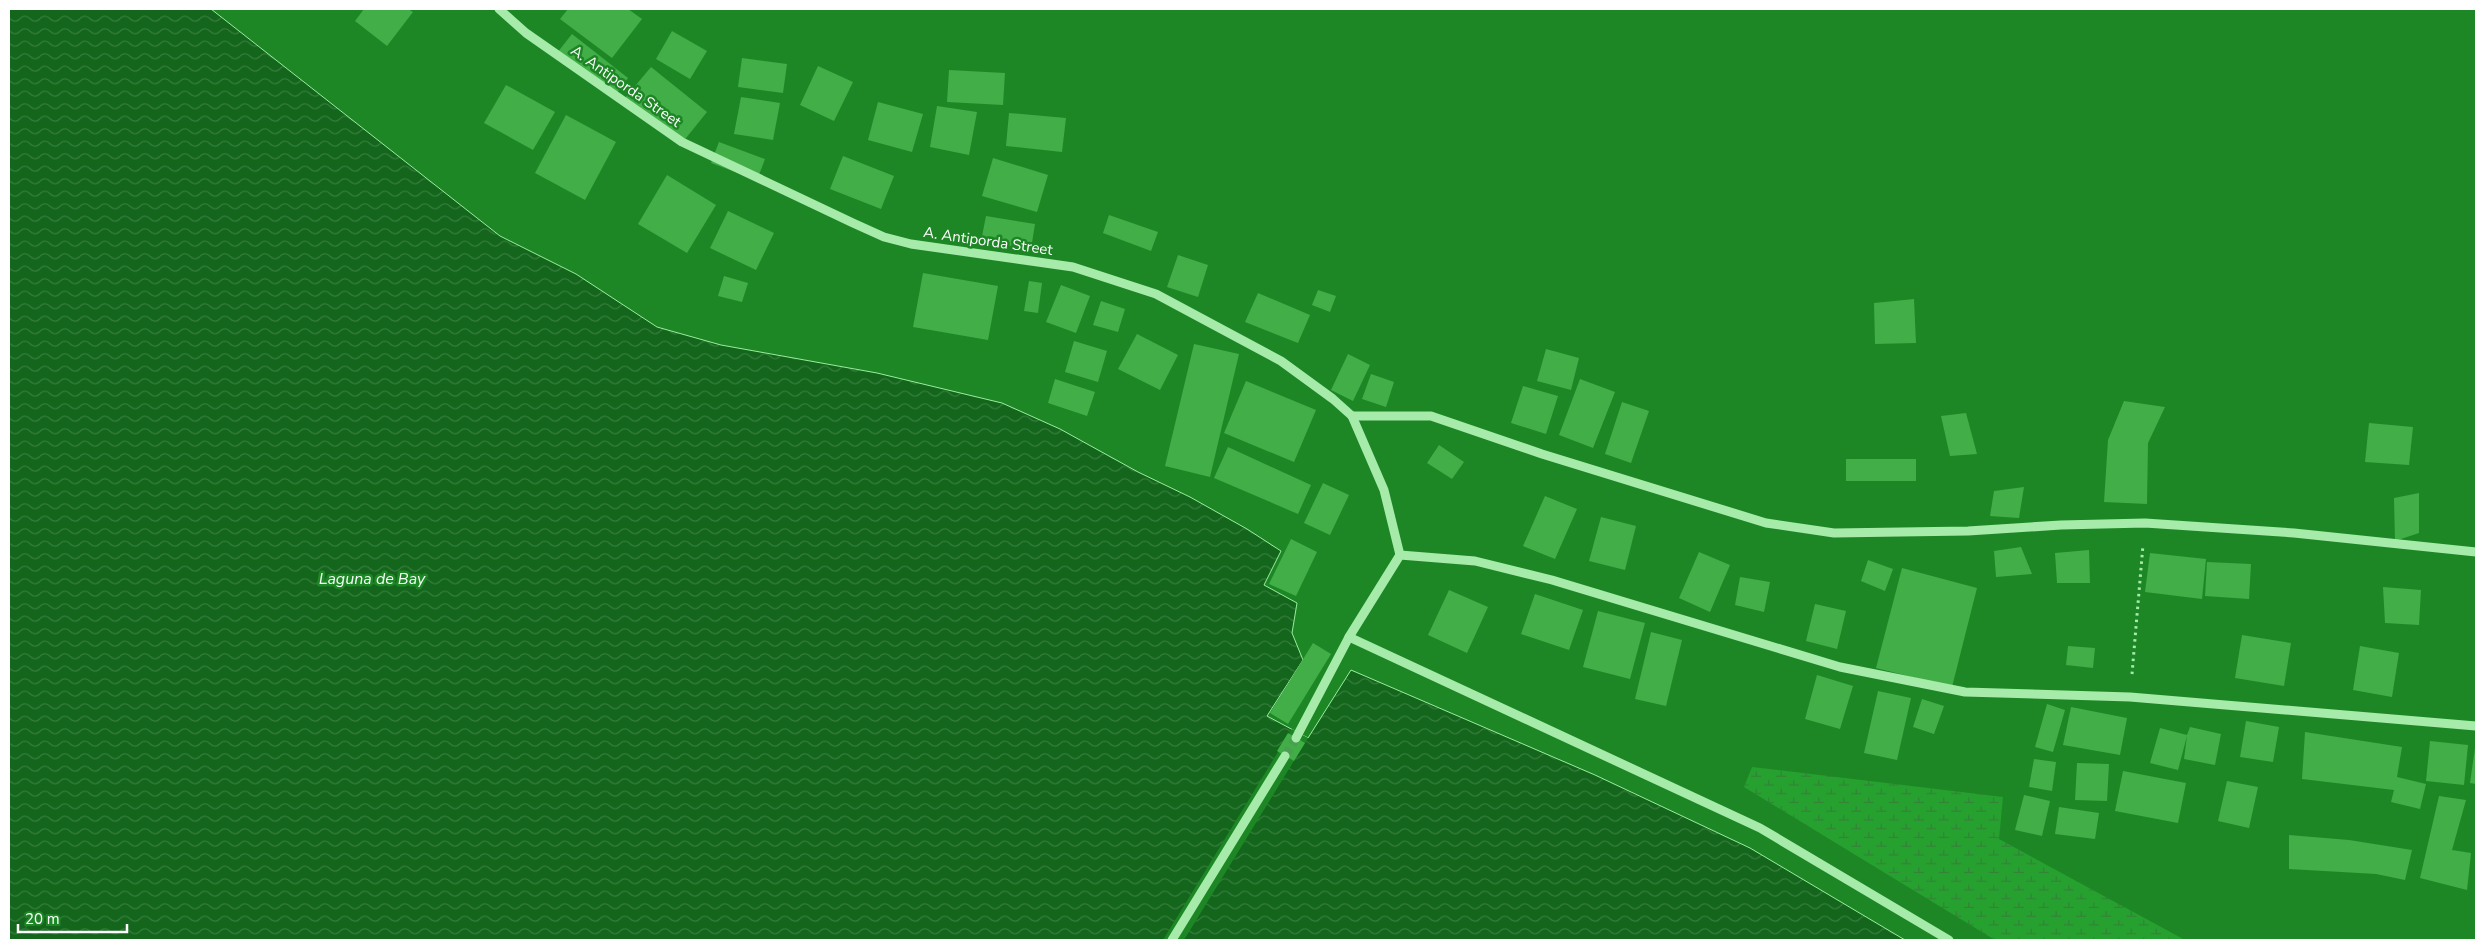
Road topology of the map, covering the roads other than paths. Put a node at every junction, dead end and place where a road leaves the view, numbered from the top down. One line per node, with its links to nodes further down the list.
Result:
1 (498, 9): 2 (street, A. Antiporda Street)
2 (1352, 416): 3 (street); 4 (street, A. Antiporda Street)
3 (2476, 552)
4 (1400, 555): 5 (street); 6 (street)
5 (1349, 637): 7 (street); 10 (street)
6 (2476, 726)
7 (1296, 738)
8 (1285, 756): 9 (street)
9 (1172, 940)
10 (1949, 940)

